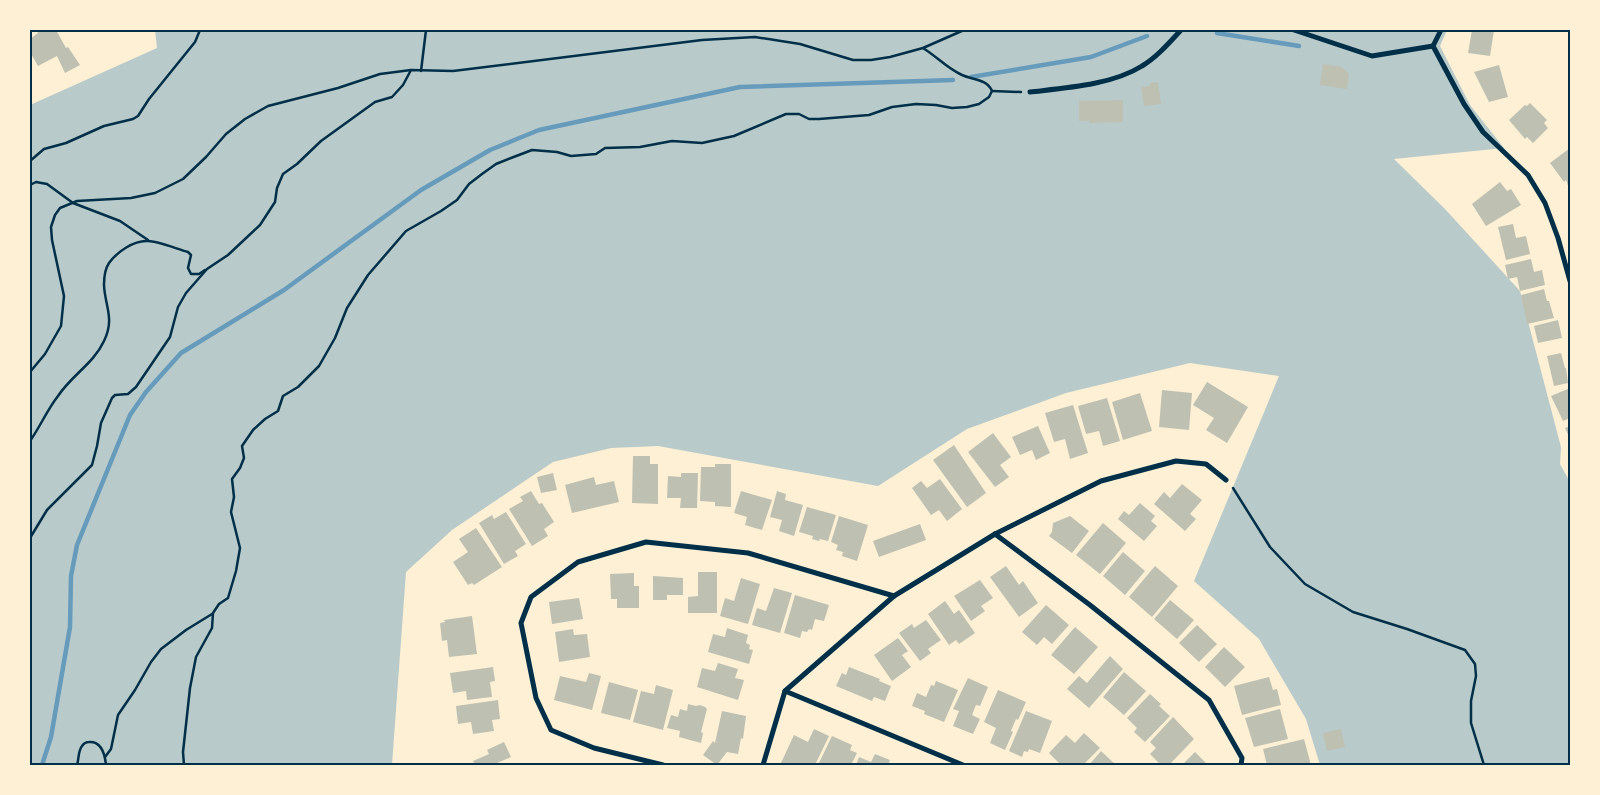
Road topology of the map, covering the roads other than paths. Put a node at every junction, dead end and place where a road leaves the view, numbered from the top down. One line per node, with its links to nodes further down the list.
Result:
1 (1181, 30): 5 (street)
2 (1294, 30): 4 (street)
3 (1441, 30): 4 (street)
4 (1433, 46): 6 (street)
5 (1030, 92)
6 (1570, 280)
7 (1226, 480): 8 (street)
8 (996, 534): 9 (street); 14 (street)
9 (894, 596): 10 (street); 11 (street)
10 (784, 692): 12 (street); 13 (street)
11 (663, 765)
12 (763, 765)
13 (963, 765)
14 (1241, 765)

